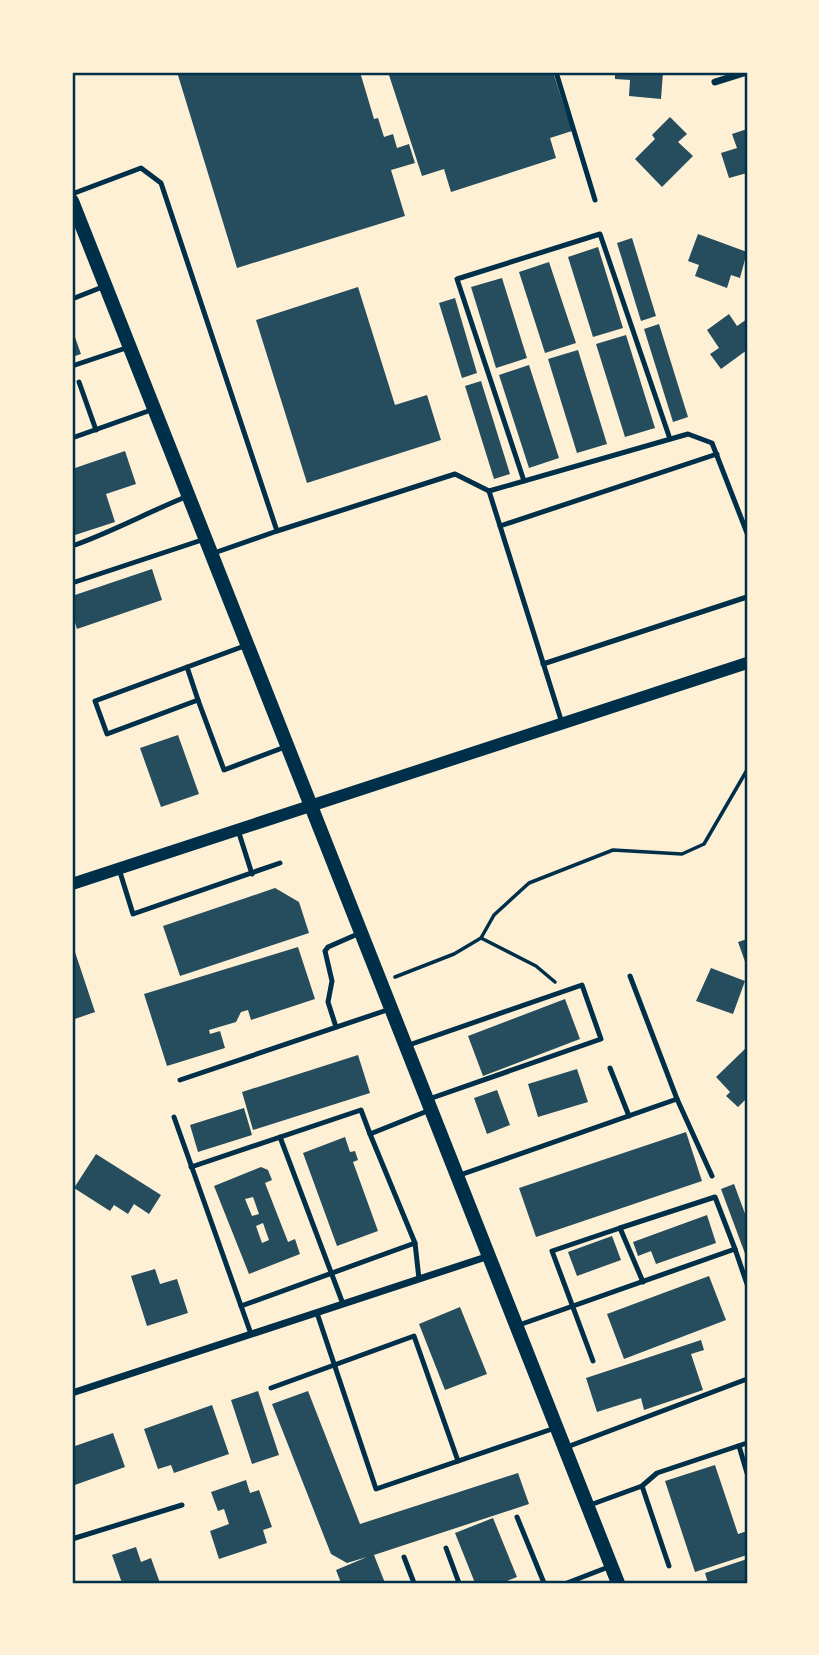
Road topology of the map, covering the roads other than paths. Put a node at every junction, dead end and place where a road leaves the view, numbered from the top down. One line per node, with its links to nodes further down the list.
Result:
1 (556, 72): 5 (lane)
2 (747, 72): 3 (street)
3 (715, 82)
4 (72, 194): 21 (lane)
5 (595, 200)
6 (72, 201): 7 (main road)
7 (105, 286): 8 (lane); 9 (main road)
8 (72, 299)
9 (129, 347): 10 (lane); 12 (main road)
10 (72, 366)
11 (79, 382): 13 (lane)
12 (154, 410): 13 (lane); 19 (main road)
13 (96, 430): 14 (lane)
14 (72, 438)
15 (670, 439): 16 (lane); 17 (lane); 17 (lane)
16 (717, 454): 20 (lane); 22 (lane)
17 (524, 481): 18 (lane)
18 (489, 491): 20 (lane); 21 (lane)
19 (188, 496): 23 (main road); 24 (lane)
20 (500, 526): 30 (lane)
21 (277, 531): 25 (lane)
22 (747, 533)
23 (205, 538): 25 (main road); 26 (lane)
24 (72, 546)
25 (211, 554): 28 (main road)
26 (72, 583)
27 (747, 597): 30 (lane)
28 (247, 645): 31 (lane); 34 (main road)
29 (747, 663): 33 (street)
30 (544, 664): 33 (lane)
31 (187, 667): 32 (lane); 32 (lane)
32 (198, 700): 34 (lane)
33 (562, 723): 35 (street)
34 (287, 747): 35 (main road)
35 (310, 805): 36 (street); 41 (main road)
36 (238, 828): 38 (street); 39 (lane)
37 (280, 863): 39 (lane)
38 (119, 869): 39 (lane); 40 (street)
39 (251, 874)
40 (72, 884)
41 (360, 933): 43 (main road); 44 (lane)
42 (630, 976): 48 (lane)
43 (390, 1009): 44 (lane); 45 (main road)
44 (336, 1027): 47 (lane)
45 (405, 1046): 49 (main road); 49 (lane)
46 (610, 1068): 50 (lane)
47 (180, 1080)
48 (677, 1099): 50 (lane); 55 (lane)
49 (428, 1105): 52 (lane); 56 (main road)
50 (629, 1116): 56 (lane)
51 (174, 1117): 54 (lane)
52 (370, 1134): 53 (lane); 58 (lane)
53 (280, 1137): 54 (lane); 61 (lane)
54 (191, 1167): 67 (lane)
55 (712, 1176)
56 (457, 1177): 60 (main road)
57 (620, 1228): 59 (lane); 63 (lane); 66 (lane)
58 (415, 1243): 61 (lane); 62 (lane)
59 (735, 1249): 63 (lane); 64 (lane)
60 (488, 1256): 62 (street); 69 (main road)
61 (332, 1274): 65 (lane); 67 (lane)
62 (419, 1279): 65 (street)
63 (643, 1282): 66 (lane)
64 (747, 1284)
65 (343, 1304): 68 (street)
66 (570, 1305): 69 (lane); 71 (lane)
67 (241, 1306): 70 (lane)
68 (317, 1313): 70 (street); 72 (lane)
69 (516, 1326): 76 (main road)
70 (251, 1334): 75 (street)
71 (593, 1361)
72 (334, 1364): 74 (lane); 80 (lane); 80 (lane)
73 (747, 1379): 79 (lane)
74 (271, 1388)
75 (72, 1393)
76 (556, 1428): 79 (main road); 80 (lane)
77 (747, 1443): 78 (lane)
78 (739, 1446): 81 (lane); 82 (lane)
79 (564, 1448): 84 (main road)
80 (458, 1461)
81 (747, 1472)
82 (642, 1486): 84 (lane); 90 (lane)
83 (182, 1505): 86 (lane)
84 (587, 1506): 89 (main road)
85 (517, 1517): 93 (lane)
86 (72, 1539)
87 (446, 1548): 92 (lane)
88 (404, 1557): 91 (lane)
89 (611, 1566): 94 (lane); 95 (main road)
90 (669, 1566)
91 (414, 1583)
92 (459, 1583)
93 (544, 1583)
94 (567, 1583)
95 (618, 1583)

